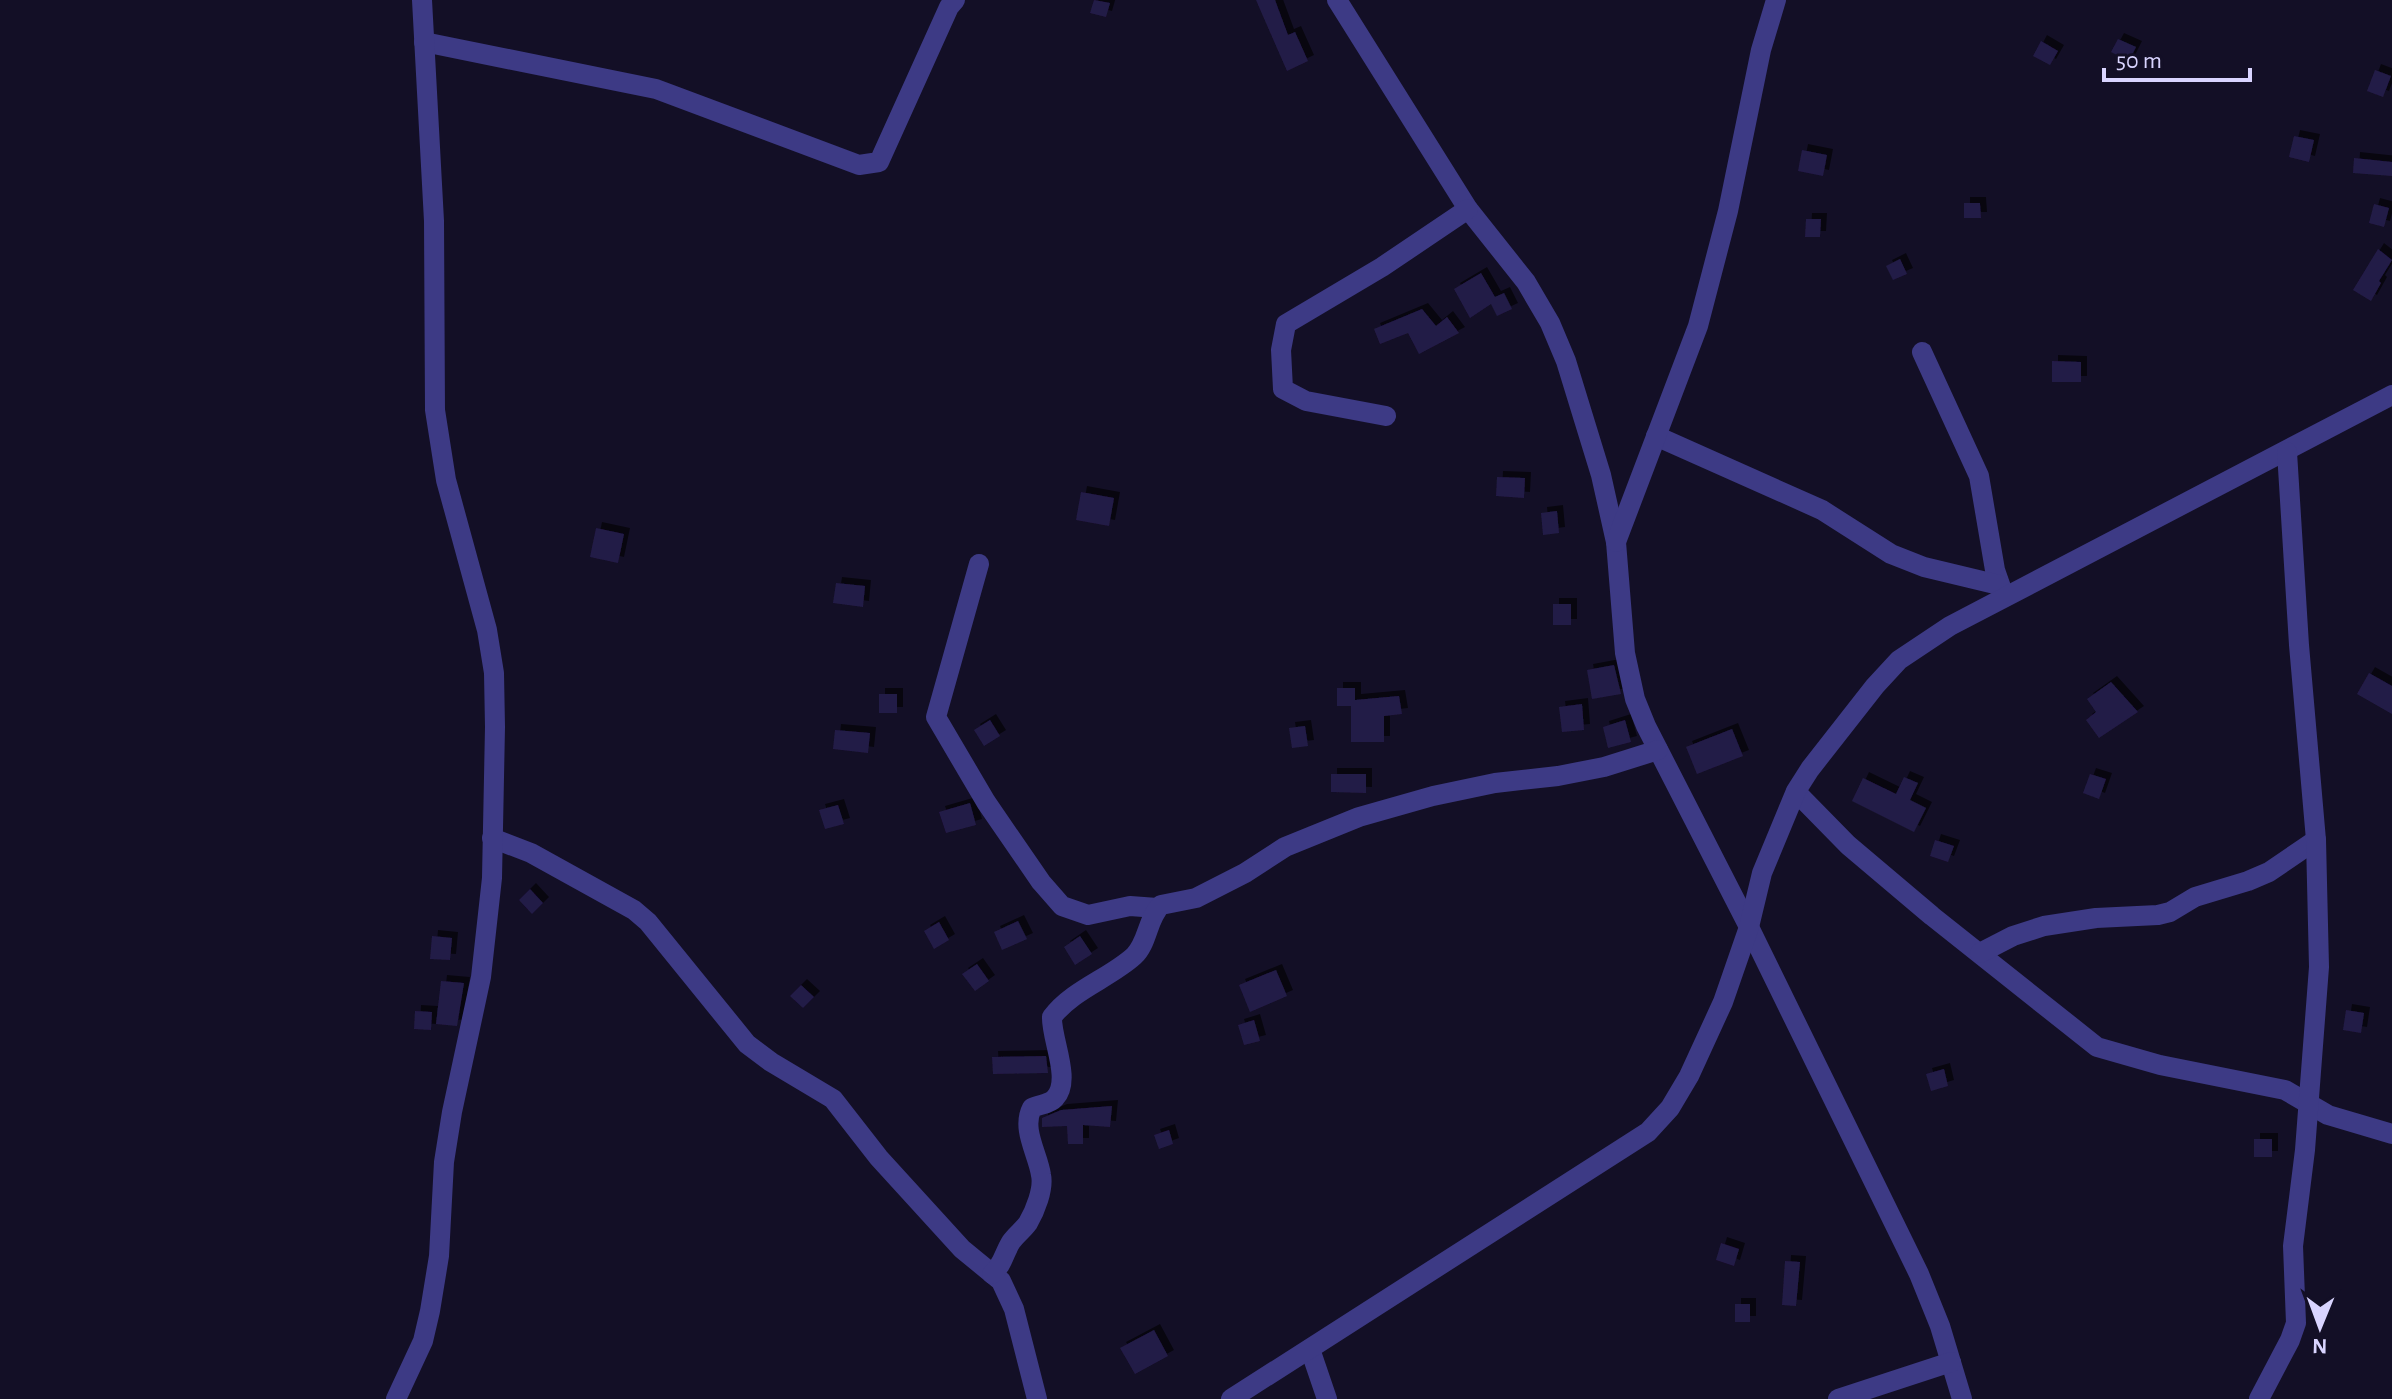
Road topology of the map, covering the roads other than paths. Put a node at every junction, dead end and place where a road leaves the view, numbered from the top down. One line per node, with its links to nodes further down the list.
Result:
1 (422, 0): 5 (street)
2 (955, 0): 5 (street)
3 (1337, 0): 6 (street)
4 (1776, 0): 10 (street)
5 (424, 42): 17 (street)
6 (1468, 209): 9 (street); 12 (street)
7 (1922, 352): 14 (street)
8 (2392, 395): 11 (street)
9 (1386, 416)
10 (1656, 436): 12 (street); 14 (street)
11 (2287, 452): 14 (street); 18 (street)
12 (1616, 542): 15 (street)
13 (979, 564): 19 (street)
14 (2002, 591): 16 (street)
15 (1658, 750): 19 (street); 20 (street)
16 (1796, 792): 20 (street); 21 (street)
17 (492, 838): 24 (street); 27 (street)
18 (2316, 840): 21 (street); 22 (street)
19 (1157, 908): 24 (street)
20 (1749, 927): 25 (street); 26 (street)
21 (1980, 953): 22 (street)
22 (2308, 1101): 23 (street); 33 (street)
23 (2392, 1134)
24 (992, 1274): 28 (street)
25 (1310, 1349): 29 (street); 30 (street)
26 (1951, 1362): 31 (street); 32 (street)
27 (396, 1399)
28 (1037, 1399)
29 (1231, 1399)
30 (1327, 1399)
31 (1838, 1399)
32 (1962, 1399)
33 (2259, 1399)

